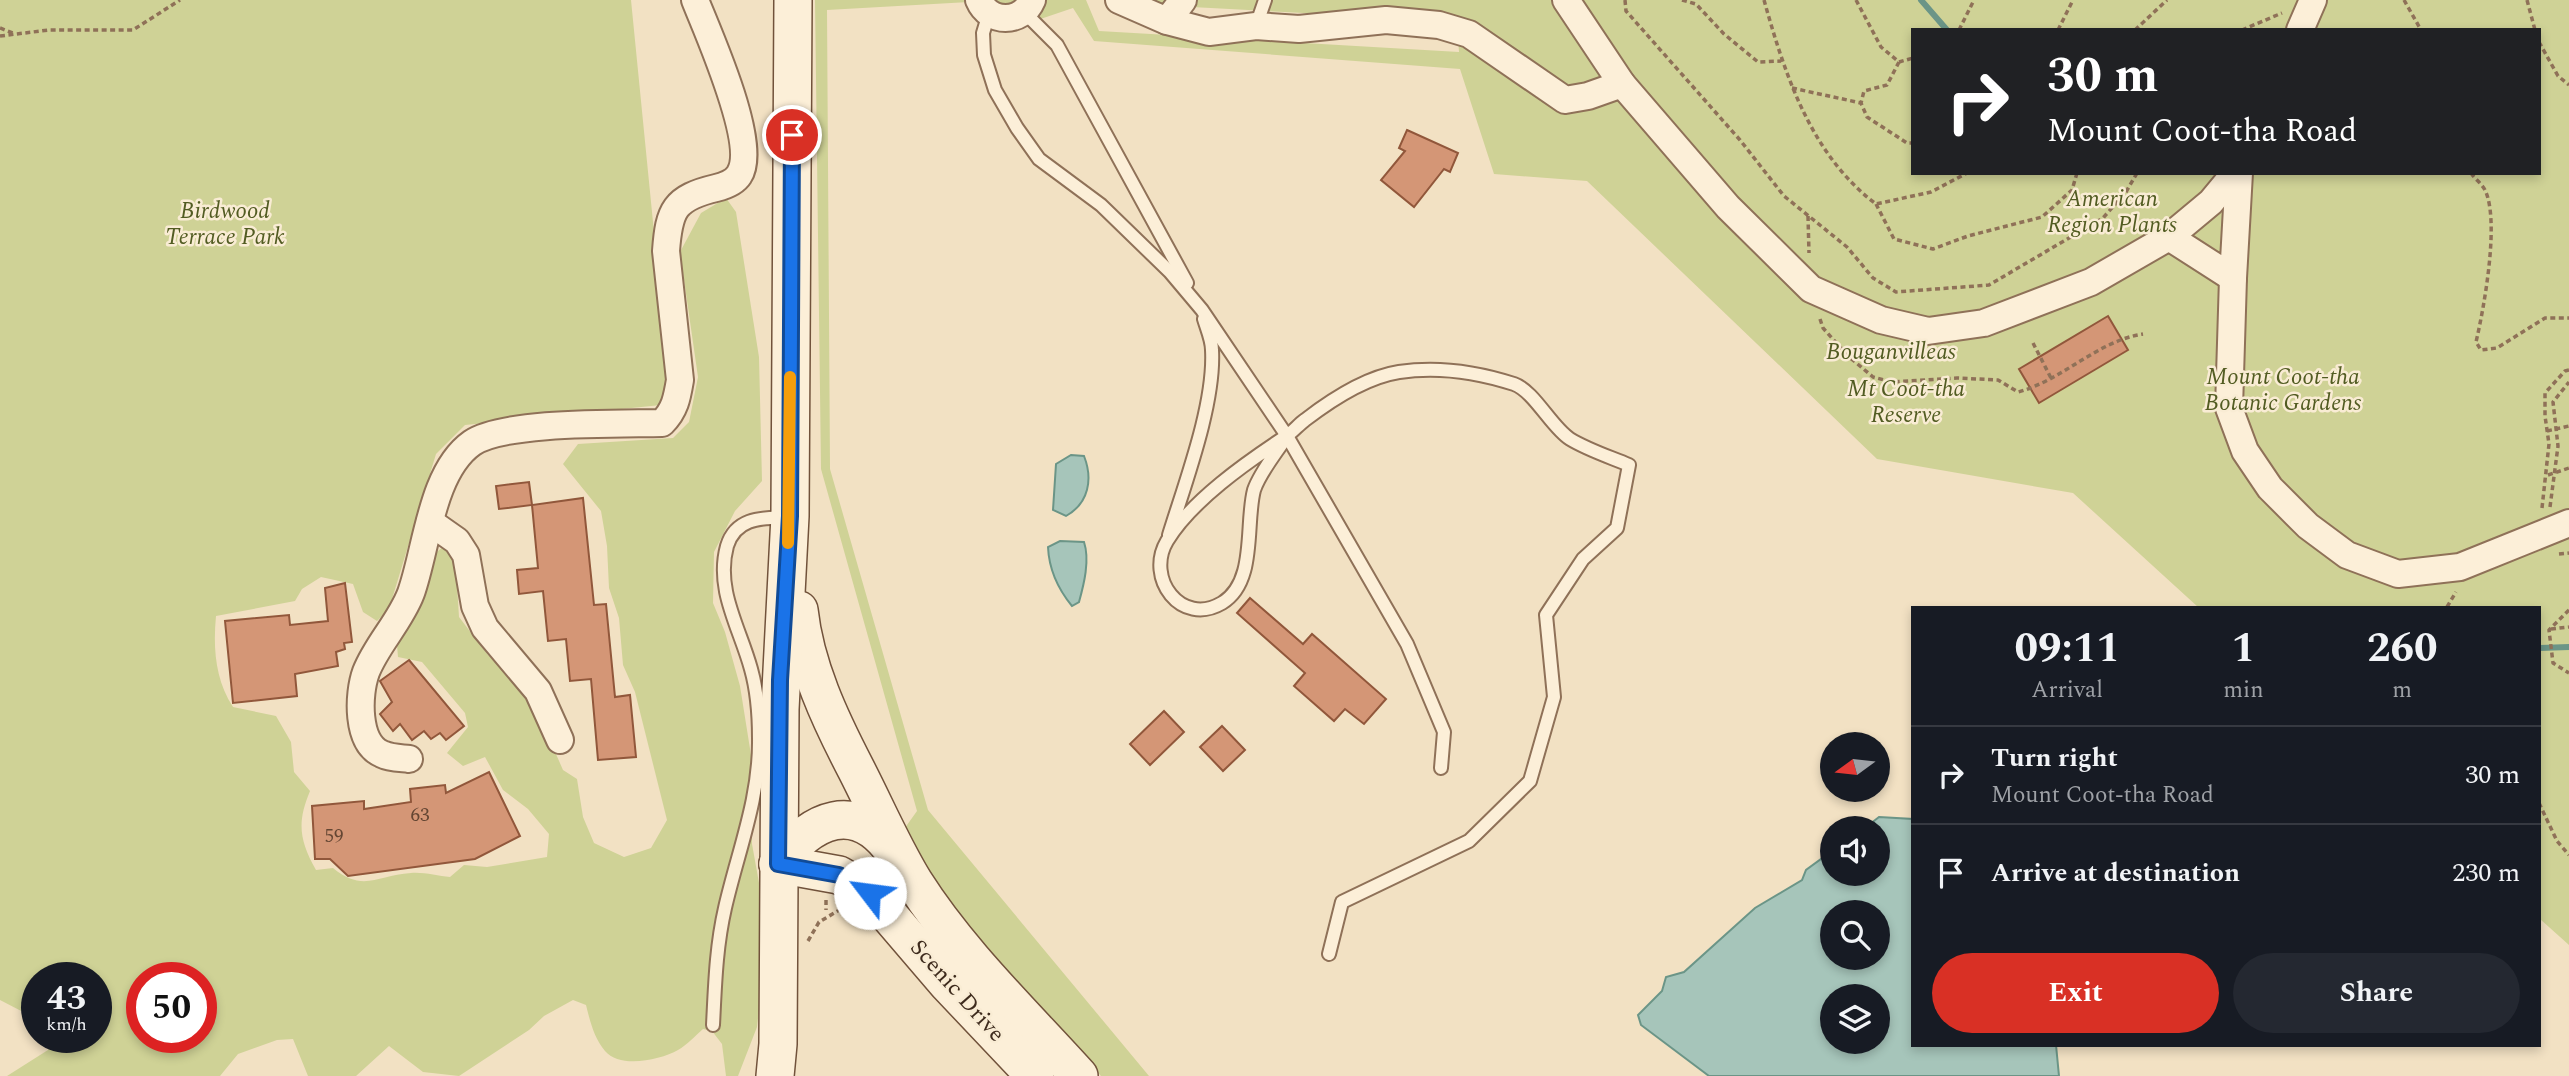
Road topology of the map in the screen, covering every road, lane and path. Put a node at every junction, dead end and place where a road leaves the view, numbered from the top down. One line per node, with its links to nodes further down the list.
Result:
1 (180, 0): 30 (path)
2 (695, 0): 67 (street)
3 (793, 0): 65 (main road)
4 (1119, 0): 20 (street)
5 (1184, 0): 20 (street)
6 (1265, 0): 21 (lane)
7 (1566, 0): 36 (street)
8 (1625, 0): 43 (path)
9 (1682, 0): 34 (path)
10 (1764, 0): 34 (path)
11 (1856, 0): 35 (path)
12 (1974, 0): 23 (path)
13 (2073, 0): 24 (path)
14 (2167, 0): 25 (path)
15 (2404, 0): 28 (path)
16 (2526, 0): 29 (path)
17 (2312, 1): 26 (path); 27 (street)
18 (984, 6): 19 (street); 51 (lane)
19 (1028, 6): 51 (lane)
20 (1167, 21): 21 (street)
21 (1256, 26): 36 (street)
22 (0, 28): 30 (path)
23 (1960, 28)
24 (2060, 28)
25 (2137, 28)
26 (2244, 28)
27 (2301, 28)
28 (2420, 28)
29 (2534, 28)
30 (15, 34): 31 (path)
31 (0, 36)
32 (2541, 46): 37 (path)
33 (1911, 59): 35 (path)
34 (1781, 61): 38 (path)
35 (1899, 62): 39 (path)
36 (1622, 84): 50 (street)
37 (2569, 85)
38 (1792, 88): 39 (path); 47 (path)
39 (1861, 103): 40 (path)
40 (1911, 143)
41 (1963, 175): 47 (path)
42 (2076, 175): 47 (path)
43 (2136, 175)
44 (2235, 175): 48 (street)
45 (2237, 175): 49 (street)
46 (2473, 175): 52 (path)
47 (1875, 204)
48 (2169, 237): 49 (street); 50 (street)
49 (2233, 278): 68 (street)
50 (1811, 289): 56 (path)
51 (1202, 310): 61 (lane); 69 (lane)
52 (2569, 318)
53 (2143, 334): 56 (path)
54 (2033, 343): 56 (path)
55 (2569, 370): 60 (path)
56 (2051, 378)
57 (2569, 382): 59 (path)
58 (2569, 426): 59 (path)
59 (2556, 429): 60 (path); 63 (path)
60 (2547, 431): 64 (path)
61 (1287, 436): 69 (lane); 69 (lane); 77 (lane); 83 (lane)
62 (2569, 468): 63 (path)
63 (2556, 472): 64 (path); 66 (path)
64 (2547, 475): 68 (path)
65 (790, 516): 70 (main road); 79 (main road); 85 (lane)
66 (2559, 516): 68 (street)
67 (430, 522): 75 (street); 76 (street)
68 (2537, 534)
69 (1168, 539)
70 (796, 592): 79 (main road); 81 (main road, Scenic Drive)
71 (2569, 610): 73 (path)
72 (2569, 627): 73 (path)
73 (2549, 630): 74 (path)
74 (2569, 673)
75 (560, 740)
76 (409, 759)
77 (1441, 768)
78 (2541, 807): 80 (path)
79 (795, 855): 81 (main road, Scenic Drive); 84 (main road); 86 (main road); 88 (main road, Scenic Drive)
80 (2569, 855)
81 (914, 881): 89 (main road, Scenic Drive)
82 (847, 908): 84 (path)
83 (1329, 954)
84 (803, 958): 87 (main road)
85 (713, 1025)
86 (775, 1076)
87 (798, 1076)
88 (1035, 1076)
89 (1079, 1076)

